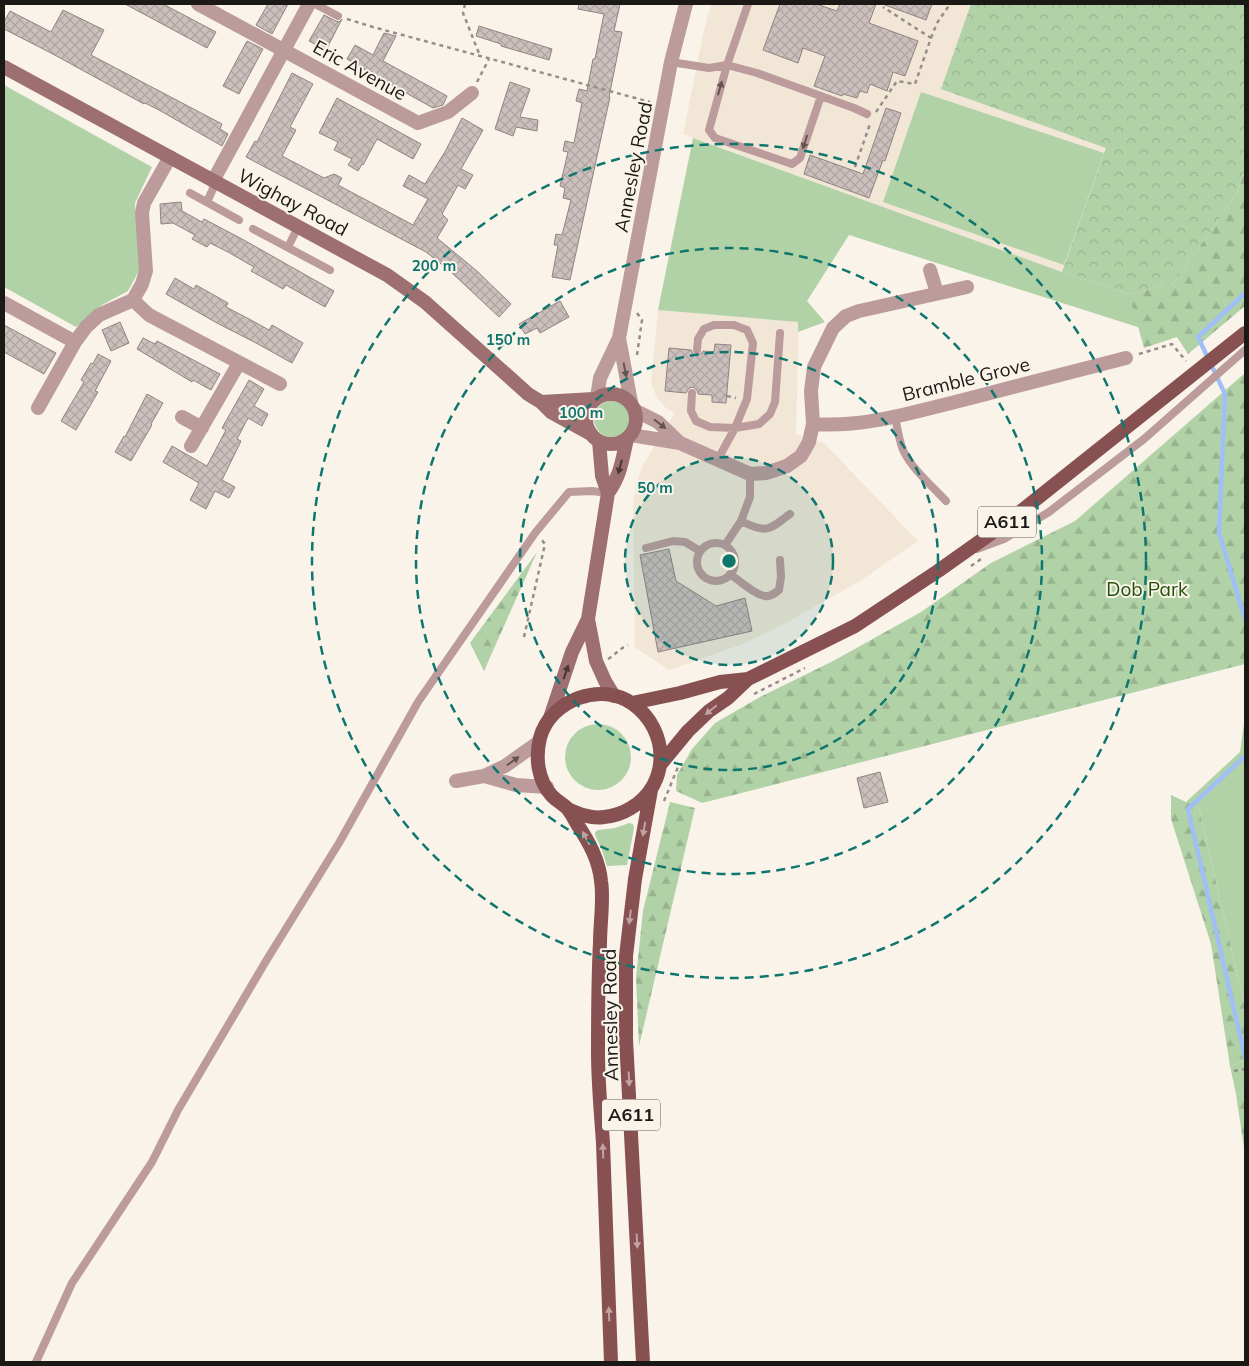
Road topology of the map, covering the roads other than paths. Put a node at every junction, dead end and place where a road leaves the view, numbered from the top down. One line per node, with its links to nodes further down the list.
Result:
1 (198, 4): 7 (street, Eric Avenue)
2 (309, 4): 7 (street)
3 (315, 4): 6 (lane)
4 (686, 4): 8 (street, Annesley Road)
5 (748, 4): 9 (lane)
6 (338, 16)
7 (284, 50): 11 (street, Eric Avenue); 15 (street)
8 (672, 62): 9 (lane); 30 (street, Annesley Road)
9 (727, 65): 12 (lane); 12 (lane, one-way to 9)
10 (4, 68): 14 (main road, Wighay Road)
11 (472, 93)
12 (821, 96): 13 (lane)
13 (867, 114)
14 (170, 157): 15 (main road, Wighay Road); 26 (street)
15 (215, 182): 17 (lane); 19 (main road, Wighay Road)
16 (190, 193): 17 (lane)
17 (207, 202): 18 (lane)
18 (239, 220)
19 (298, 226): 21 (lane); 39 (main road, Wighay Road)
20 (253, 229): 21 (lane)
21 (288, 247): 22 (lane)
22 (330, 270)
23 (930, 270): 25 (street)
24 (967, 287): 25 (street)
25 (937, 293): 44 (street)
26 (133, 300): 31 (street); 35 (street)
27 (4, 303): 31 (street)
28 (1245, 333): 60 (main road, A611)
29 (780, 334): 46 (lane)
30 (618, 338): 38 (street, Annesley Road); 40 (street, Annesley Road, one-way to 40)
31 (75, 342): 41 (street)
32 (697, 350): 46 (lane)
33 (1245, 350): 60 (lane)
34 (1132, 356): 42 (street, Bramble Grove)
35 (239, 362): 36 (street); 45 (street)
36 (280, 384)
37 (692, 393): 46 (lane)
38 (596, 398): 39 (main road); 40 (main road); 48 (main road)
39 (541, 402): 48 (main road, Wighay Road)
40 (633, 406): 47 (main road); 49 (street, one-way to 49)
41 (38, 408)
42 (895, 416): 44 (street, Bramble Grove); 54 (lane)
43 (182, 417): 45 (street)
44 (813, 424): 52 (street)
45 (202, 428): 50 (street)
46 (735, 428): 51 (lane)
47 (629, 437): 48 (main road); 49 (street); 53 (main road, one-way to 53)
48 (595, 438): 53 (main road)
49 (680, 443): 51 (street)
50 (192, 446)
51 (718, 459): 52 (street)
52 (750, 474): 56 (lane)
53 (608, 493): 63 (main road); 75 (lane)
54 (946, 501)
55 (790, 514): 56 (lane)
56 (741, 521): 57 (lane)
57 (725, 545): 59 (lane); 62 (lane)
58 (646, 548): 59 (lane)
59 (700, 551): 62 (lane)
60 (962, 555): 64 (main road, A611)
61 (780, 560): 62 (lane)
62 (730, 574)
63 (588, 619): 65 (main road); 67 (main road, one-way to 63)
64 (748, 679): 66 (main road, A611); 69 (main road, A611, one-way to 69)
65 (614, 696): 66 (main road); 67 (main road)
66 (632, 703): 69 (main road)
67 (550, 718): 68 (main road)
68 (539, 742): 70 (street, one-way to 68); 72 (main road)
69 (660, 765): 73 (main road)
70 (484, 776): 71 (street); 72 (street)
71 (456, 781)
72 (547, 787): 74 (main road)
73 (651, 789): 74 (main road); 77 (main road, Annesley Road / A611, one-way to 77)
74 (568, 809): 76 (main road, Annesley Road / A611, one-way to 74)
75 (36, 1362)
76 (611, 1362)
77 (643, 1362)

